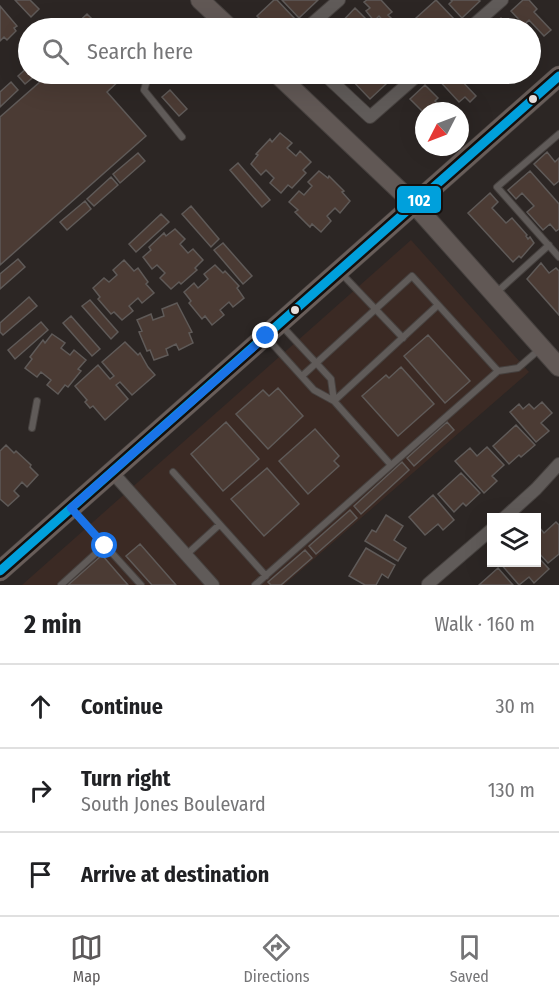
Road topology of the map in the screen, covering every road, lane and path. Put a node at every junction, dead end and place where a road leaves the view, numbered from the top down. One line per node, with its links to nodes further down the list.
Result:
1 (200, 0): 4 (main road)
2 (339, 0): 5 (street)
3 (502, 0): 6 (street)
4 (219, 18)
5 (318, 18)
6 (481, 18)
7 (559, 76): 14 (main road)
8 (146, 84): 13 (lane)
9 (288, 84): 14 (main road)
10 (335, 84): 11 (street)
11 (408, 84)
12 (559, 134): 15 (lane)
13 (182, 137)
14 (414, 204): 17 (main road); 18 (main road)
15 (549, 245): 16 (lane); 18 (lane)
16 (559, 257)
17 (339, 270): 20 (lane); 21 (main road)
18 (495, 295): 23 (main road)
19 (438, 305): 20 (lane); 22 (lane); 26 (lane)
20 (376, 309): 22 (lane); 24 (lane)
21 (273, 330): 24 (lane); 27 (lane); 33 (main road)
22 (403, 338): 29 (lane)
23 (542, 348): 25 (main road); 26 (lane)
24 (316, 363): 27 (lane); 29 (lane)
25 (559, 367)
26 (498, 370): 32 (lane)
27 (302, 376): 29 (lane)
28 (37, 401): 30 (lane)
29 (334, 401): 32 (lane)
30 (32, 428)
31 (559, 464): 36 (street)
32 (391, 465): 42 (lane)
33 (112, 472): 35 (main road); 40 (street)
34 (173, 472): 37 (lane)
35 (71, 508): 39 (lane); 41 (main road)
36 (510, 513)
37 (219, 525): 40 (lane); 42 (lane)
38 (487, 533): 43 (street)
39 (105, 546): 44 (lane); 45 (lane)
40 (186, 555): 46 (street)
41 (0, 571)
42 (266, 576): 47 (lane)
43 (428, 584)
44 (61, 585)
45 (141, 585)
46 (213, 585)
47 (255, 585)

